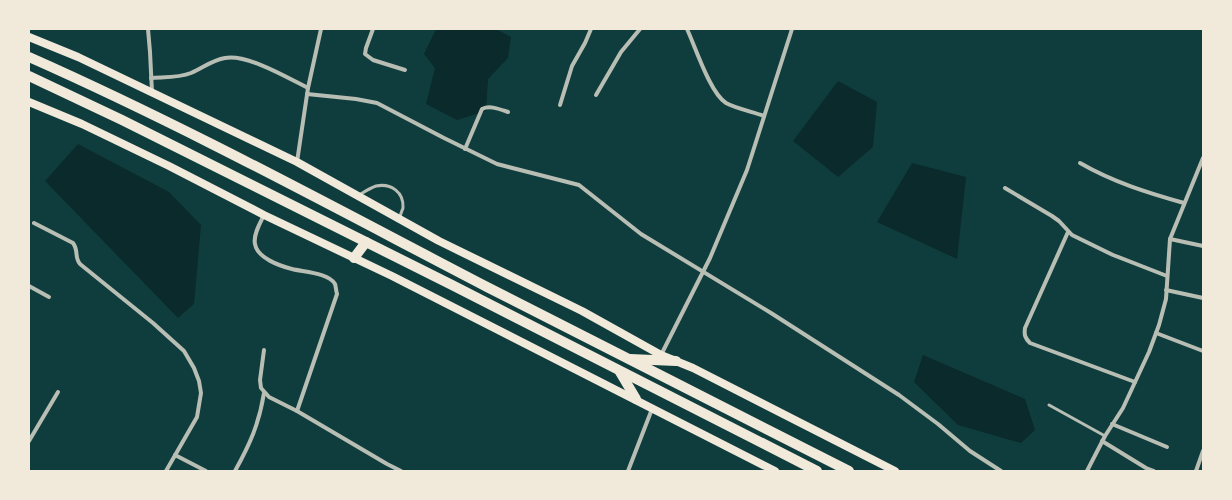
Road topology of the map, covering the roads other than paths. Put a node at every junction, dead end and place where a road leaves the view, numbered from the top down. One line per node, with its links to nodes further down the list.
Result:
1 (148, 29): 12 (street)
2 (321, 29): 13 (street)
3 (373, 29): 10 (street)
4 (591, 29): 18 (street)
5 (640, 29): 16 (street)
6 (687, 29): 20 (street)
7 (792, 29): 20 (street)
8 (29, 37): 14 (main road)
9 (29, 56): 46 (highway)
10 (405, 70)
11 (29, 76): 33 (highway)
12 (151, 78): 13 (street); 14 (street)
13 (308, 88): 15 (street)
14 (152, 92): 23 (main road)
15 (307, 94): 21 (street); 23 (street)
16 (596, 95)
17 (29, 102): 28 (main road)
18 (560, 105)
19 (508, 112): 21 (street)
20 (764, 116): 36 (street)
21 (465, 148): 36 (street)
22 (1203, 158): 27 (street)
23 (297, 162): 26 (main road)
24 (1080, 163): 27 (street)
25 (1005, 188): 31 (street)
26 (358, 195): 29 (main road); 29 (lane)
27 (1184, 203): 32 (street)
28 (264, 215): 35 (main road); 55 (street)
29 (399, 219): 45 (main road)
30 (34, 223): 62 (street)
31 (1068, 232): 37 (street); 49 (street)
32 (1170, 239): 34 (street); 37 (street)
33 (366, 242): 35 (highway); 48 (highway)
34 (1203, 246)
35 (354, 258): 52 (main road)
36 (704, 271): 45 (street); 72 (street)
37 (1167, 276): 39 (street)
38 (29, 286): 40 (street)
39 (1166, 290): 41 (street); 42 (street)
40 (49, 297)
41 (1203, 298)
42 (1156, 333): 44 (street); 49 (street)
43 (264, 350): 51 (street)
44 (1203, 351)
45 (661, 355): 47 (main road)
46 (626, 358): 47 (highway); 70 (highway)
47 (676, 361): 71 (main road)
48 (620, 371): 52 (highway); 69 (highway)
49 (1135, 382): 56 (street)
50 (58, 392): 58 (street)
51 (264, 393): 55 (street); 65 (street)
52 (636, 400): 54 (main road)
53 (1049, 405): 57 (lane)
54 (652, 409): 67 (street); 68 (main road)
55 (297, 411): 66 (street)
56 (1112, 424): 57 (street); 60 (street)
57 (1105, 436): 59 (street)
58 (29, 441)
59 (1102, 441): 73 (street); 74 (street)
60 (1167, 447)
61 (1203, 451): 75 (street)
62 (175, 455): 63 (street); 64 (street)
63 (166, 471)
64 (206, 471)
65 (235, 471)
66 (401, 471)
67 (628, 471)
68 (775, 471)
69 (817, 471)
70 (849, 471)
71 (895, 471)
72 (1001, 471)
73 (1087, 471)
74 (1154, 471)
75 (1196, 471)

